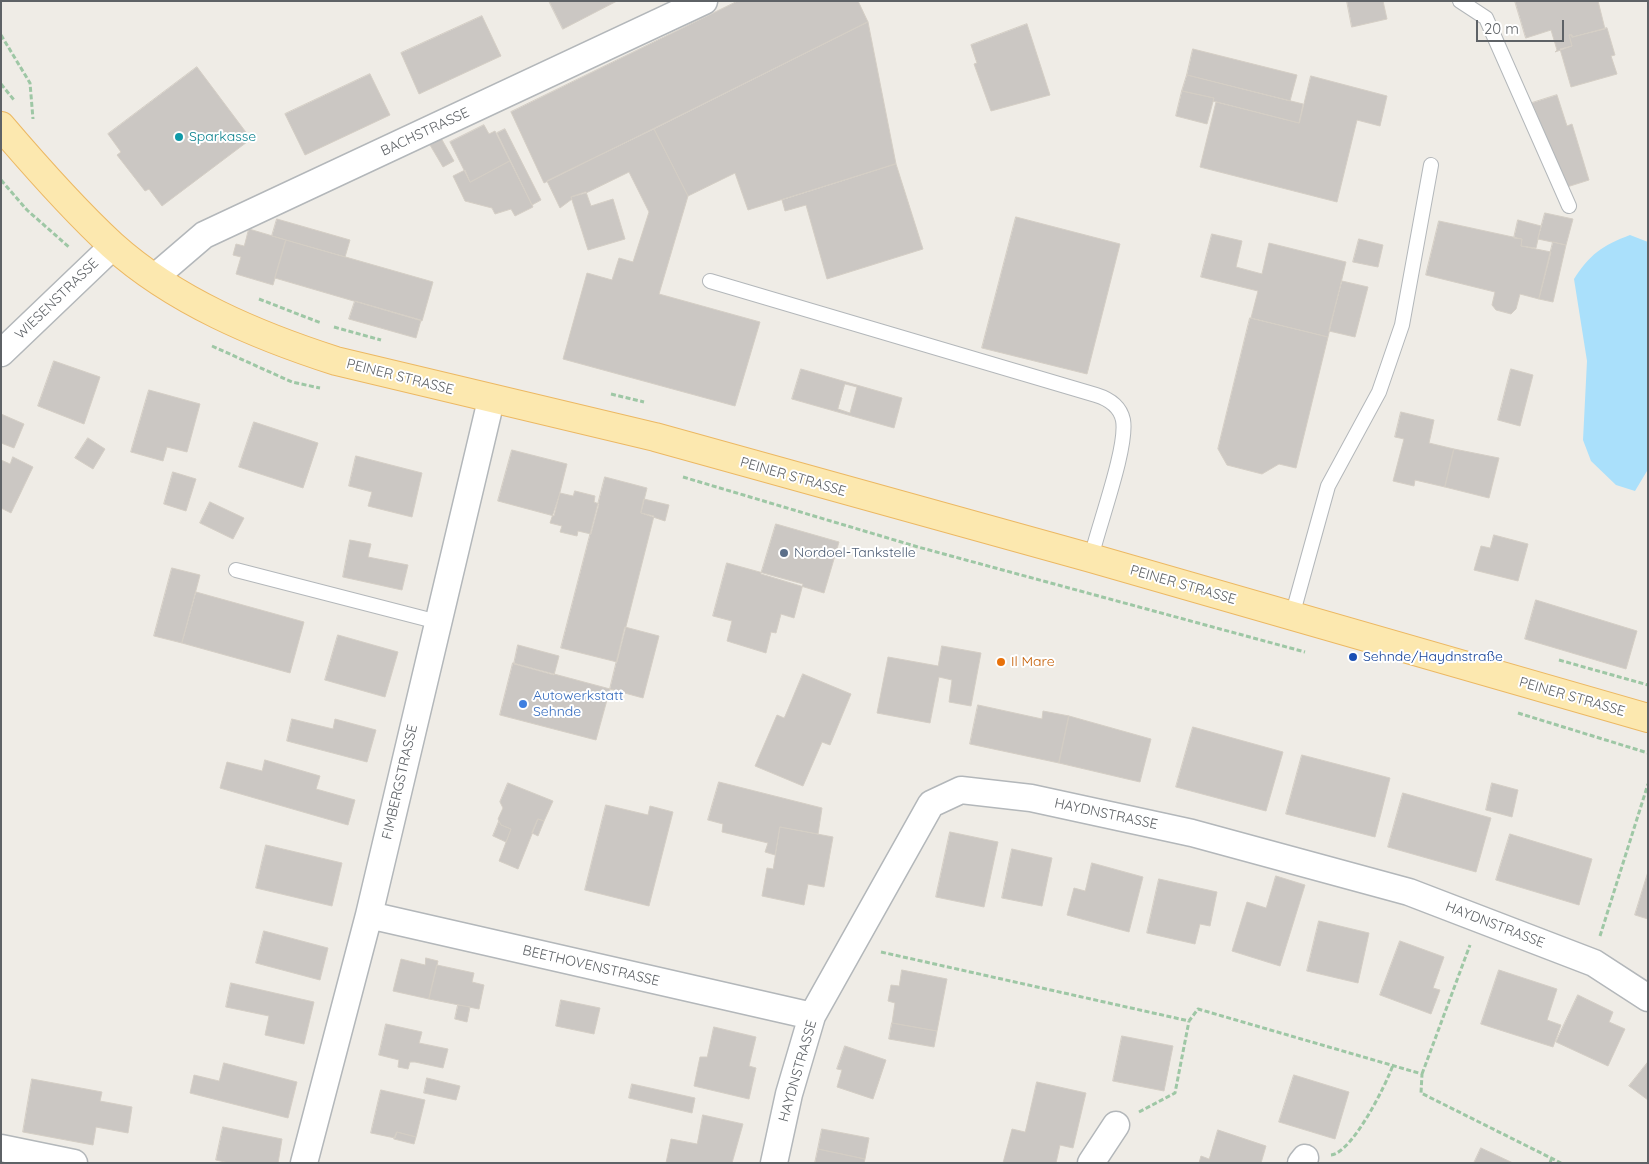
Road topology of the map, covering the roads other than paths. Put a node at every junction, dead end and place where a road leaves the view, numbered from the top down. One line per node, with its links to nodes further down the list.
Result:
1 (704, 1): 7 (street, BACHSTRASSE)
2 (1460, 1): 5 (lane)
3 (1, 126): 6 (main road, PEINER STRASSE)
4 (1431, 165): 13 (lane)
5 (1569, 206)
6 (113, 246): 7 (main road, PEINER STRASSE); 9 (street, WIESENSTRASSE)
7 (155, 277): 10 (main road, PEINER STRASSE)
8 (710, 281): 11 (lane)
9 (1, 352)
10 (491, 400): 11 (main road, PEINER STRASSE); 14 (street, FIMBERGSTRASSE)
11 (1091, 558): 13 (main road, PEINER STRASSE)
12 (236, 570): 14 (lane)
13 (1292, 616): 15 (main road, PEINER STRASSE)
14 (438, 622): 16 (street, FIMBERGSTRASSE)
15 (1648, 718)
16 (369, 915): 18 (street, BEETHOVENSTRASSE); 22 (street, FIMBERGSTRASSE)
17 (1648, 998): 18 (street, HAYDNSTRASSE)
18 (812, 1016): 23 (street, HAYDNSTRASSE)
19 (1116, 1125): 24 (street)
20 (1, 1148): 21 (street)
21 (74, 1163)
22 (304, 1163)
23 (774, 1163)
24 (1091, 1163)

